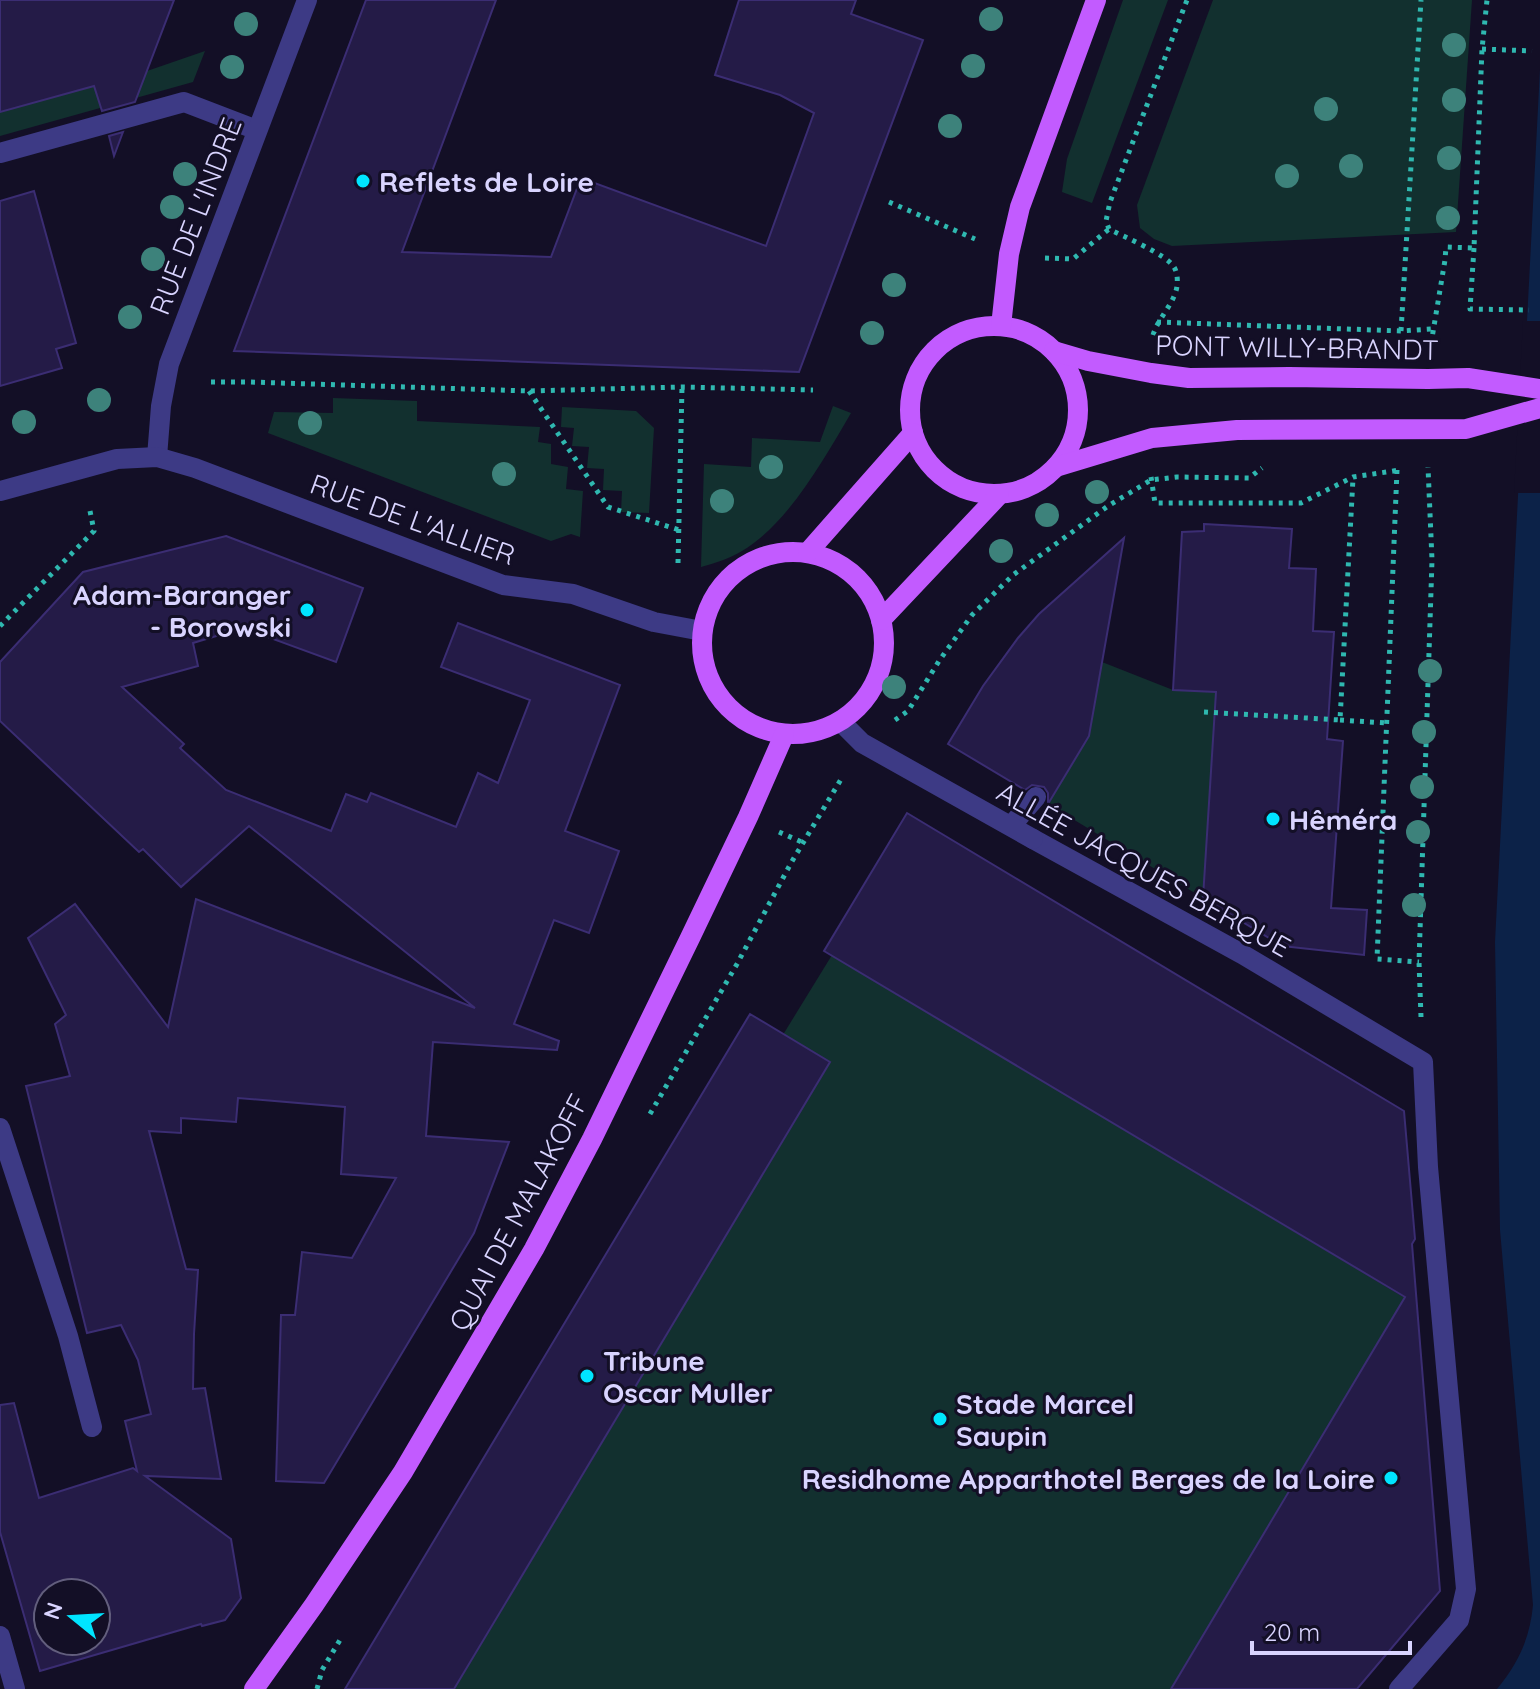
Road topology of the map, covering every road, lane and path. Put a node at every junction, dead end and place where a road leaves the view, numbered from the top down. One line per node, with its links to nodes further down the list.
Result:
1 (307, 0): 8 (street, RUE DE L'INDRE)
2 (1096, 0): 13 (main road)
3 (1187, 0): 11 (path)
4 (1421, 0): 16 (path)
5 (1487, 0): 6 (path)
6 (1482, 49): 7 (path); 12 (path)
7 (1532, 51)
8 (257, 130): 9 (street); 25 (street, RUE DE L'INDRE)
9 (0, 153)
10 (889, 202): 13 (path)
11 (1109, 229): 13 (path); 16 (path)
12 (1474, 248): 14 (path); 16 (path)
13 (1009, 254): 15 (main road)
14 (1529, 310)
15 (1001, 326): 17 (main road); 24 (main road)
16 (1401, 331)
17 (1054, 351): 20 (main road, PONT WILLY-BRANDT); 26 (main road)
18 (211, 382): 22 (path)
19 (682, 387): 21 (path); 22 (path); 34 (path)
20 (1540, 389)
21 (813, 390)
22 (529, 391): 34 (path)
23 (1540, 408): 26 (main road)
24 (913, 433): 33 (main road); 35 (main road)
25 (157, 457): 27 (street, RUE DE L'ALLIER); 39 (street, RUE DE L'ALLIER)
26 (1056, 467): 33 (main road)
27 (80, 468): 31 (street, RUE DE L'ALLIER); 38 (path)
28 (1412, 469): 29 (path)
29 (1397, 470): 30 (path); 43 (path)
30 (1353, 477): 41 (path); 45 (path)
31 (0, 491)
32 (1428, 491): 48 (path)
33 (999, 495): 37 (main road)
34 (679, 530): 36 (path)
35 (808, 552): 37 (main road); 39 (main road)
36 (678, 563)
37 (881, 620): 42 (main road)
38 (0, 626)
39 (702, 631): 44 (main road)
40 (1204, 712): 41 (path)
41 (1340, 720): 43 (path)
42 (840, 721): 44 (main road); 45 (street, ALLÉE JACQUES BERQUE)
43 (1387, 723): 48 (path)
44 (784, 735): 54 (main road, QUAI DE MALAKOFF)
45 (862, 743): 47 (street, ALLÉE JACQUES BERQUE)
46 (1036, 797): 47 (street)
47 (1011, 826): 49 (street, ALLÉE JACQUES BERQUE)
48 (1419, 962): 49 (path)
49 (1423, 1062): 55 (street)
50 (0, 1128): 51 (street)
51 (92, 1427)
52 (0, 1636): 53 (street)
53 (15, 1689)
54 (254, 1689)
55 (1399, 1689)

